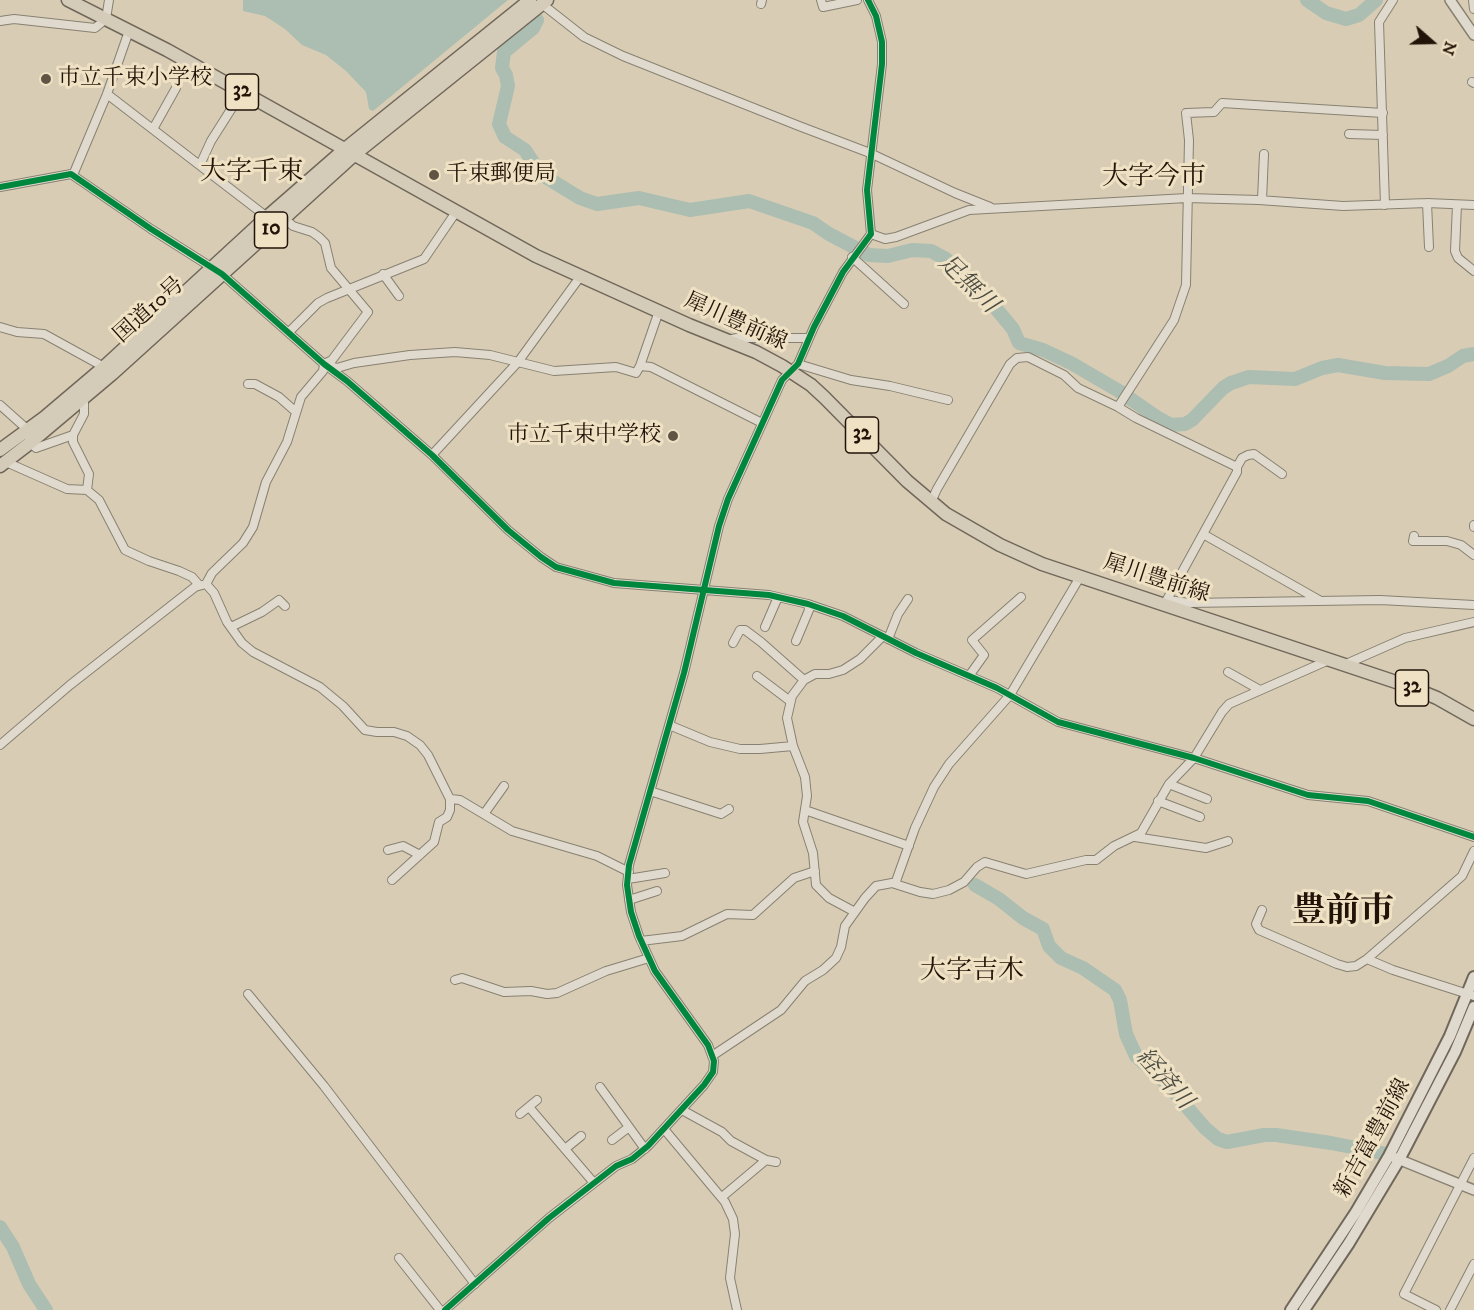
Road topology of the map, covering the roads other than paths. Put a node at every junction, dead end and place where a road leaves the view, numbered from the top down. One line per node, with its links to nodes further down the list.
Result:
1 (69, 0): 12 (main road, 犀川豊前線 / 32)
2 (110, 0): 12 (street)
3 (530, 0): 23 (main road, 国道10号 / 10)
4 (821, 0): 5 (street)
5 (857, 0)
6 (868, 0): 24 (street)
7 (1393, 0): 19 (street)
8 (1450, 0): 15 (street)
9 (1473, 0): 11 (street)
10 (545, 2): 23 (main road, 国道10号 / 10); 24 (street)
11 (1474, 9)
12 (106, 19): 13 (street); 14 (main road, 犀川豊前線 / 32)
13 (0, 21)
14 (129, 31): 17 (main road, 犀川豊前線 / 32); 18 (street)
15 (1474, 34)
16 (176, 88): 20 (street)
17 (242, 92): 23 (main road, 犀川豊前線 / 32); 26 (street)
18 (107, 94): 20 (street); 27 (street)
19 (1383, 113): 22 (street); 29 (street)
20 (153, 129): 26 (street)
21 (1348, 134): 22 (street)
22 (1383, 135): 32 (street)
23 (350, 152): 36 (main road, 犀川豊前線 / 32); 37 (main road, 国道10号 / 10); 38 (main road, 国道10号 / 10)
24 (870, 153): 35 (street); 39 (street)
25 (1264, 154): 30 (street)
26 (200, 165): 37 (street)
27 (73, 175): 28 (street); 42 (street)
28 (0, 187)
29 (1187, 198): 30 (street); 35 (street); 63 (street)
30 (1262, 200): 32 (street)
31 (1427, 203): 32 (street); 33 (street); 40 (street)
32 (1385, 205)
33 (1457, 205): 34 (street); 43 (street)
34 (1474, 205)
35 (994, 208): 39 (street)
36 (456, 212): 44 (street); 45 (main road, 犀川豊前線 / 32)
37 (267, 216): 38 (street); 42 (main road, 国道10号 / 10)
38 (284, 218): 42 (main road, 国道10号 / 10); 46 (street)
39 (871, 234): 41 (street)
40 (1429, 247)
41 (852, 256): 48 (street); 52 (street)
42 (217, 270): 51 (street); 57 (main road, 国道10号 / 10); 60 (main road, 国道10号 / 10)
43 (1474, 271)
44 (383, 274): 46 (street); 47 (street)
45 (580, 277): 49 (main road, 犀川豊前線 / 32); 54 (street)
46 (349, 287): 51 (street); 55 (street)
47 (399, 296)
48 (904, 304)
49 (659, 311): 53 (main road, 犀川豊前線 / 32); 56 (street)
50 (0, 327): 57 (street)
51 (289, 332): 55 (street)
52 (809, 338): 53 (street); 58 (street)
53 (727, 340): 58 (main road, 犀川豊前線 / 32)
54 (518, 362): 55 (street); 56 (street); 68 (street)
55 (324, 364): 64 (street); 68 (street)
56 (640, 366): 65 (street)
57 (104, 367): 67 (main road, 国道10号 / 10)
58 (794, 367): 61 (street); 65 (street); 73 (main road, 犀川豊前線 / 32)
59 (248, 384): 64 (street)
60 (84, 399): 66 (street); 67 (main road, 国道10号 / 10)
61 (948, 400)
62 (0, 405): 67 (street)
63 (1118, 407): 70 (street); 73 (street)
64 (296, 412): 78 (street)
65 (762, 423): 79 (street)
66 (73, 435): 67 (street); 72 (street)
67 (29, 437): 69 (main road, 国道10号 / 10)
68 (432, 455): 79 (street)
69 (2, 459): 72 (street)
70 (1237, 467): 71 (street); 74 (street)
71 (1282, 474)
72 (87, 490): 78 (street)
73 (931, 502): 77 (main road, 犀川豊前線 / 32)
74 (1203, 534): 83 (street); 84 (street)
75 (1414, 536): 76 (street)
76 (1474, 555)
77 (1080, 578): 84 (main road, 犀川豊前線 / 32); 101 (street)
78 (202, 584): 89 (street); 105 (street)
79 (704, 591): 80 (street); 104 (street)
80 (778, 597): 85 (street); 90 (street)
81 (1021, 597): 98 (street)
82 (908, 599): 91 (street)
83 (1320, 601): 84 (street); 86 (street)
84 (1167, 602): 94 (main road, 犀川豊前線 / 32)
85 (808, 604): 91 (street); 92 (street)
86 (1474, 605)
87 (285, 606): 89 (street)
88 (1474, 622): 95 (street)
89 (231, 627): 111 (street)
90 (765, 627)
91 (886, 637): 98 (street); 99 (street)
92 (796, 641)
93 (733, 643): 99 (street)
94 (1331, 660): 95 (main road, 犀川豊前線 / 32); 100 (street)
95 (1347, 664): 103 (main road, 犀川豊前線 / 32)
96 (1228, 672): 100 (street)
97 (757, 676): 102 (street)
98 (969, 676): 101 (street)
99 (804, 680): 102 (street)
100 (1260, 690): 107 (street)
101 (1010, 695): 107 (street); 121 (street)
102 (790, 701): 106 (street)
103 (1474, 718)
104 (669, 725): 106 (street); 110 (street)
105 (0, 745)
106 (793, 746): 115 (street)
107 (1194, 758): 108 (street); 119 (street)
108 (1169, 784): 112 (street); 113 (street)
109 (504, 786): 116 (street)
110 (650, 791): 114 (street); 127 (street)
111 (450, 799): 116 (street); 124 (street)
112 (1207, 799)
113 (1158, 801): 117 (street); 118 (street)
114 (729, 809)
115 (805, 810): 121 (street); 125 (street)
116 (484, 814): 127 (street)
117 (1200, 817)
118 (1135, 837): 120 (street); 129 (street)
119 (1474, 837)
120 (1228, 841)
121 (909, 846): 129 (street)
122 (388, 850): 124 (street)
123 (1474, 850): 136 (street)
124 (420, 855): 128 (street)
125 (815, 871): 133 (street); 134 (street)
126 (665, 873): 127 (street)
127 (628, 875): 131 (street)
128 (392, 880)
129 (895, 884): 133 (street)
130 (657, 891): 131 (street)
131 (629, 900): 134 (street)
132 (1262, 910): 136 (street)
133 (855, 912): 142 (street)
134 (641, 941): 135 (street)
135 (650, 958): 138 (street); 142 (street)
136 (1367, 959): 140 (street)
137 (1474, 977): 140 (main road, 新吉富豊前線)
138 (455, 980)
139 (248, 994): 164 (street)
140 (1471, 995): 154 (main road, 新吉富豊前線)
141 (1473, 1011): 154 (main road, 新吉富豊前線)
142 (712, 1056): 146 (street)
143 (600, 1087): 148 (street)
144 (537, 1100): 145 (street)
145 (529, 1107): 147 (street); 152 (street)
146 (682, 1110): 149 (street); 156 (street)
147 (520, 1114)
148 (629, 1127): 151 (street); 153 (street)
149 (664, 1129): 153 (street); 161 (street)
150 (581, 1136): 152 (street)
151 (612, 1140)
152 (565, 1149): 158 (street)
153 (645, 1149): 158 (street)
154 (1394, 1158): 159 (street); 168 (main road, 新吉富豊前線); 169 (main road, 新吉富豊前線)
155 (1474, 1158): 159 (street)
156 (766, 1160): 157 (street); 161 (street)
157 (776, 1162)
158 (594, 1183): 164 (street)
159 (1461, 1184): 160 (street); 170 (street)
160 (1474, 1190)
161 (722, 1197): 167 (street)
162 (399, 1258): 165 (street)
163 (1474, 1264): 171 (street)
164 (475, 1284): 166 (street)
165 (440, 1310)
166 (445, 1310)
167 (737, 1310)
168 (1291, 1310)
169 (1304, 1310)
170 (1436, 1310)
171 (1450, 1310)

